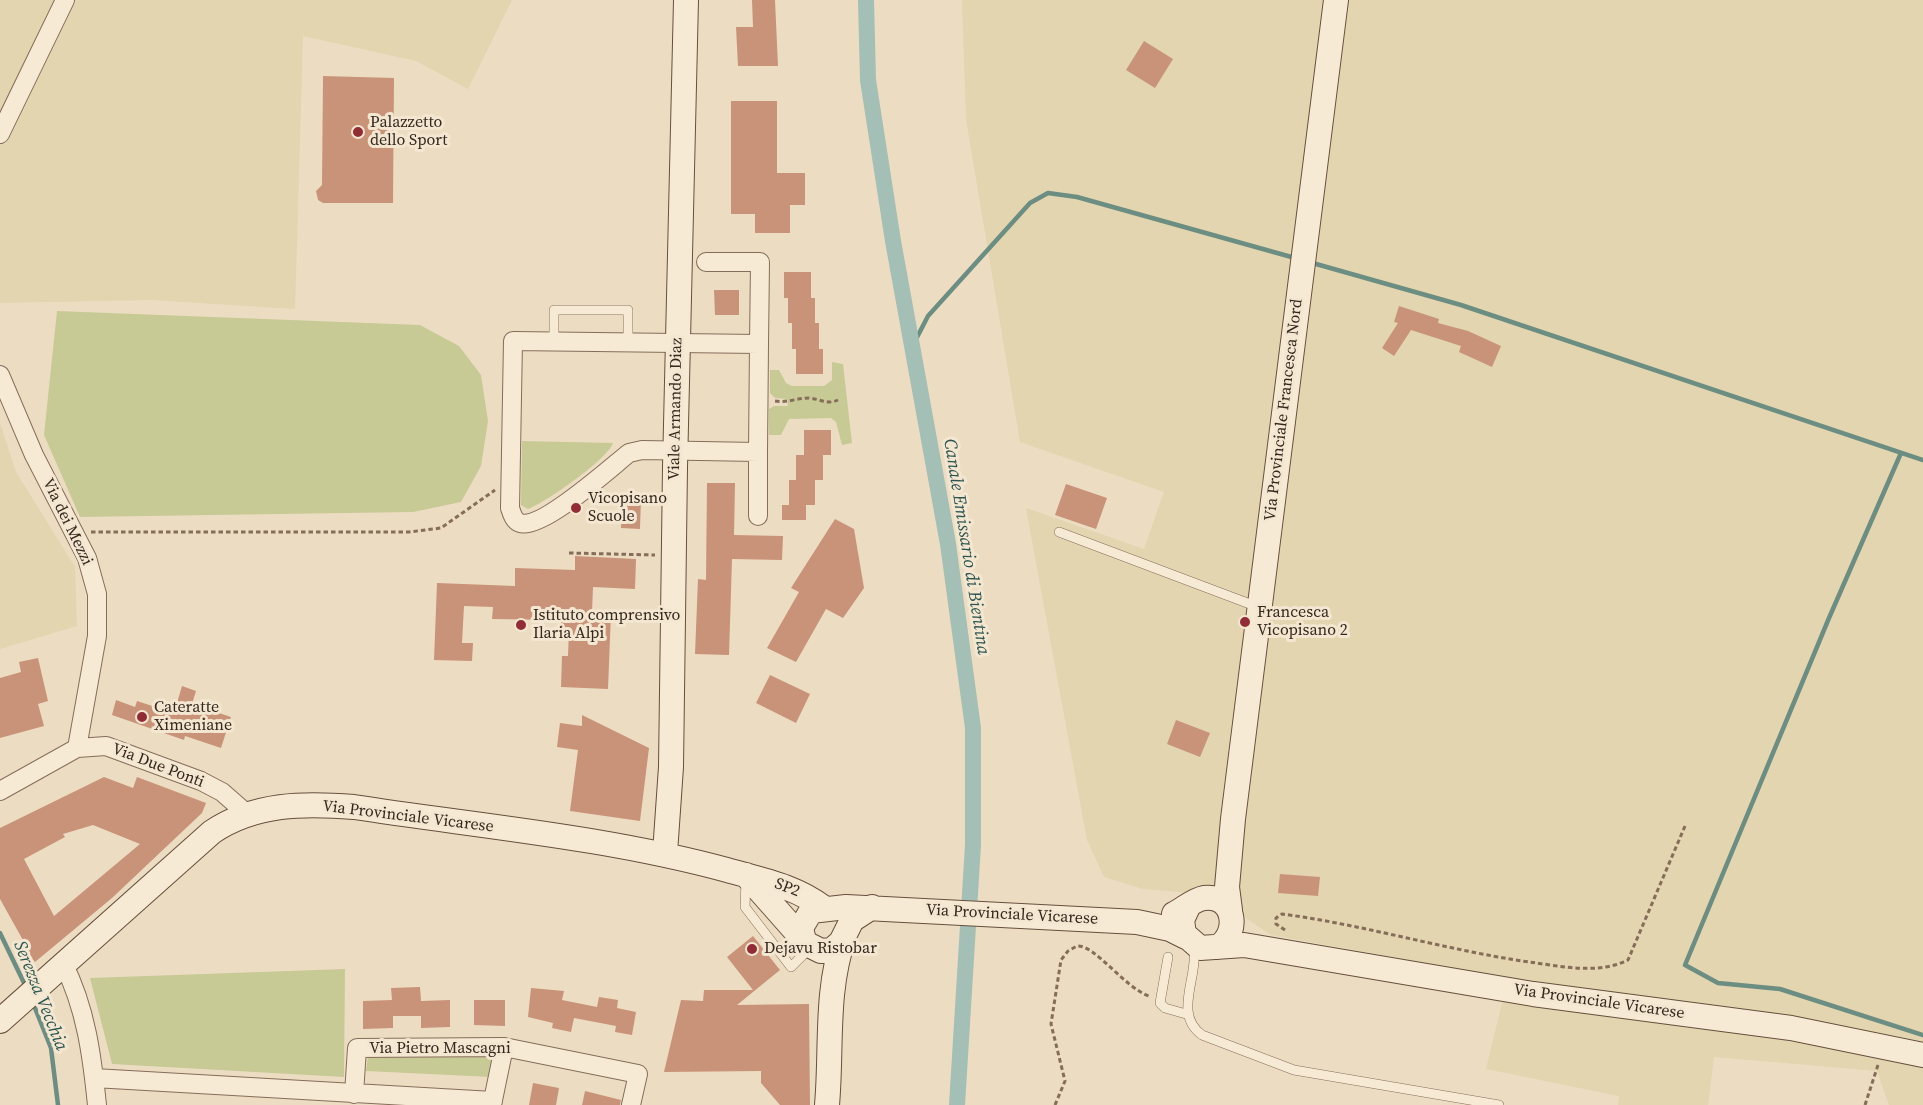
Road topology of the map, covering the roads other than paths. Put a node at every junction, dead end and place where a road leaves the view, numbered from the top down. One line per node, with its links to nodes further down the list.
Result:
1 (65, 0): 4 (street)
2 (686, 0): 8 (main road, Viale Armando Diaz)
3 (1336, 0): 15 (main road, Via Provinciale Francesca Nord)
4 (0, 134)
5 (706, 262): 9 (street)
6 (554, 341): 7 (street); 7 (lane); 11 (street)
7 (628, 342): 8 (street)
8 (678, 343): 9 (street); 11 (main road, Viale Armando Diaz)
9 (759, 344): 12 (street)
10 (0, 375): 16 (street, Via dei Mezzi)
11 (675, 451): 12 (street); 20 (main road, Viale Armando Diaz)
12 (758, 452): 13 (street)
13 (758, 516)
14 (1059, 532): 15 (lane)
15 (1260, 608): 19 (main road, Via Provinciale Francesca Nord)
16 (77, 748): 17 (street, Via Due Ponti); 18 (street, Via Due Ponti)
17 (0, 791)
18 (246, 813): 20 (main road, Via Provinciale Vicarese); 32 (main road, Via Provinciale Vicarese)
19 (1233, 819): 22 (main road); 25 (main road)
20 (665, 853): 21 (main road, Via Provinciale Vicarese)
21 (746, 875): 24 (main road, SP2); 28 (main road, SP2)
22 (1194, 903): 25 (main road, Via Provinciale Vicarese); 26 (main road, Via Provinciale Vicarese); 29 (main road)
23 (880, 907): 24 (main road, Via Provinciale Vicarese); 26 (main road, Via Provinciale Vicarese); 27 (main road)
24 (827, 908): 27 (main road); 28 (main road)
25 (1231, 916): 29 (main road); 30 (main road, Via Provinciale Vicarese)
26 (1137, 922): 29 (main road, Via Provinciale Vicarese)
27 (844, 934): 28 (main road); 34 (main road)
28 (807, 944): 34 (main road)
29 (1202, 944): 30 (main road, Via Provinciale Vicarese); 33 (lane); 33 (lane)
30 (1275, 950): 38 (main road, Via Provinciale Vicarese)
31 (1168, 957): 35 (lane)
32 (63, 963): 36 (main road, Via Provinciale Vicarese); 39 (street)
33 (1192, 986): 35 (lane)
34 (830, 1008): 45 (main road)
35 (1186, 1014): 46 (lane)
36 (0, 1021)
37 (504, 1047): 40 (street, Via Pietro Mascagni); 42 (street); 44 (street, Via Pietro Mascagni)
38 (1923, 1055)
39 (94, 1078): 41 (street); 43 (street)
40 (354, 1094): 41 (street); 42 (street)
41 (303, 1098)
42 (493, 1103)
43 (98, 1105)
44 (631, 1105)
45 (827, 1105)
46 (1499, 1105)

